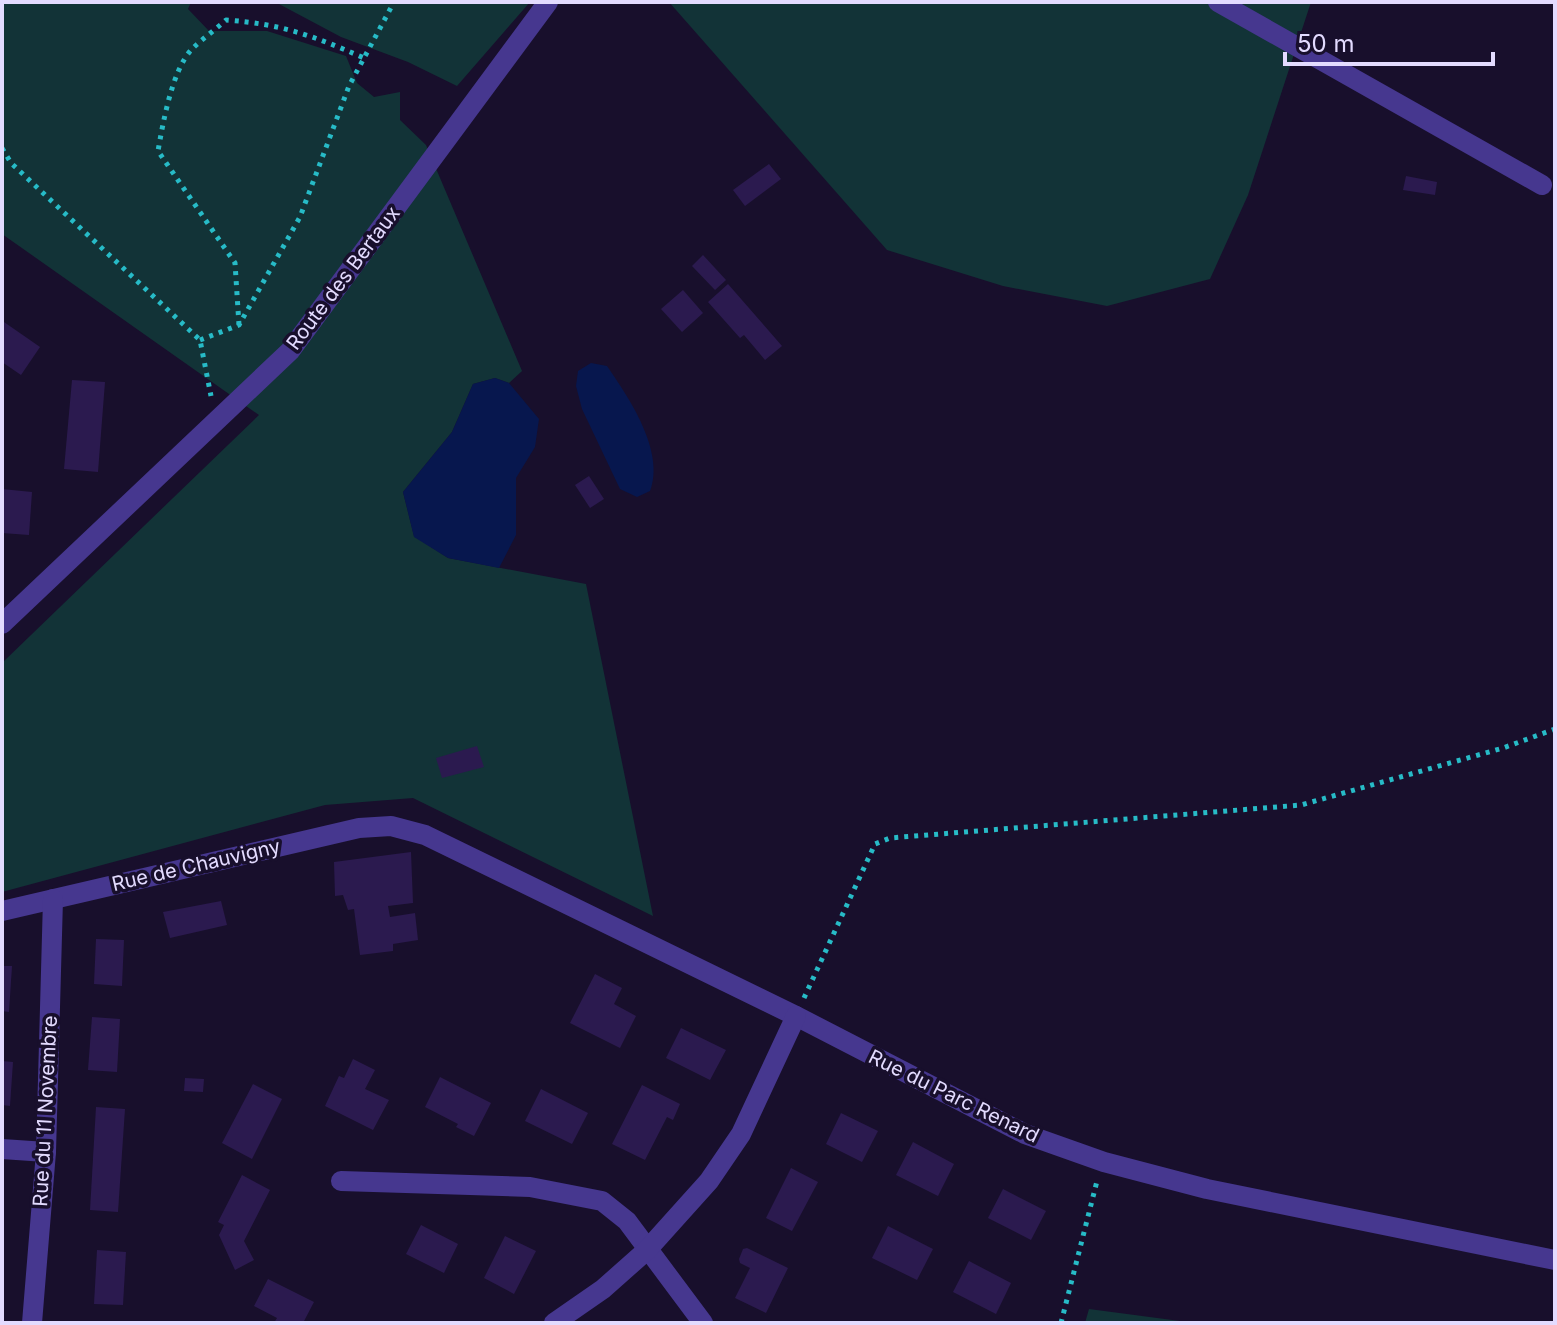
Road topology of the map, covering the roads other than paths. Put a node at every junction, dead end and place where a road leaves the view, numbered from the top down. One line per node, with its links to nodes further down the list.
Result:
1 (548, 2): 4 (street, Route des Bertaux)
2 (1218, 2): 3 (street)
3 (1542, 185)
4 (2, 624)
5 (391, 826): 6 (street, Rue de Chauvigny); 8 (street, Rue du Parc Renard)
6 (53, 899): 7 (street, Rue de Chauvigny); 10 (street, Rue du 11 Novembre)
7 (2, 911)
8 (796, 1016): 12 (street); 13 (street, Rue du Parc Renard)
9 (2, 1149): 10 (street)
10 (46, 1152): 14 (street, Rue du 11 Novembre)
11 (341, 1181): 12 (street)
12 (647, 1250): 15 (street); 16 (street)
13 (1555, 1260)
14 (32, 1323)
15 (554, 1323)
16 (703, 1323)

